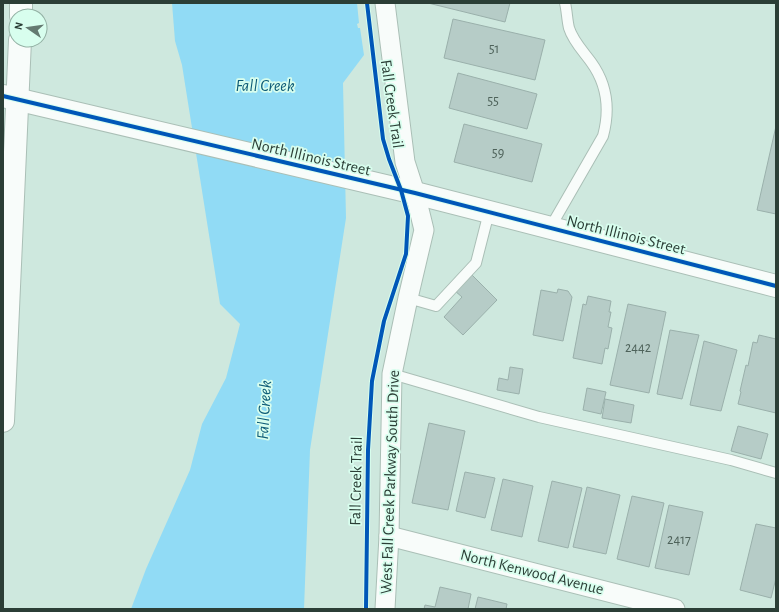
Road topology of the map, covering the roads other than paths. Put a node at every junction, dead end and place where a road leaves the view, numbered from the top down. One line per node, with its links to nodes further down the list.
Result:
1 (385, 3): 5 (street, West Fall Creek Parkway South Drive)
2 (566, 3): 7 (lane)
3 (19, 48): 4 (main road)
4 (10, 98): 5 (main road, North Illinois Street); 11 (main road)
5 (415, 193): 6 (main road, North Illinois Street); 9 (street, West Fall Creek Parkway South Drive)
6 (489, 212): 7 (main road, North Illinois Street); 9 (lane)
7 (550, 228): 8 (main road, North Illinois Street)
8 (776, 286)
9 (408, 298): 10 (street, West Fall Creek Parkway South Drive)
10 (392, 374): 13 (lane); 14 (street, West Fall Creek Parkway South Drive)
11 (4, 391): 12 (main road)
12 (3, 421)
13 (776, 473)
14 (389, 536): 15 (street, West Fall Creek Parkway South Drive); 16 (street, North Kenwood Avenue)
15 (385, 609)
16 (675, 609)

